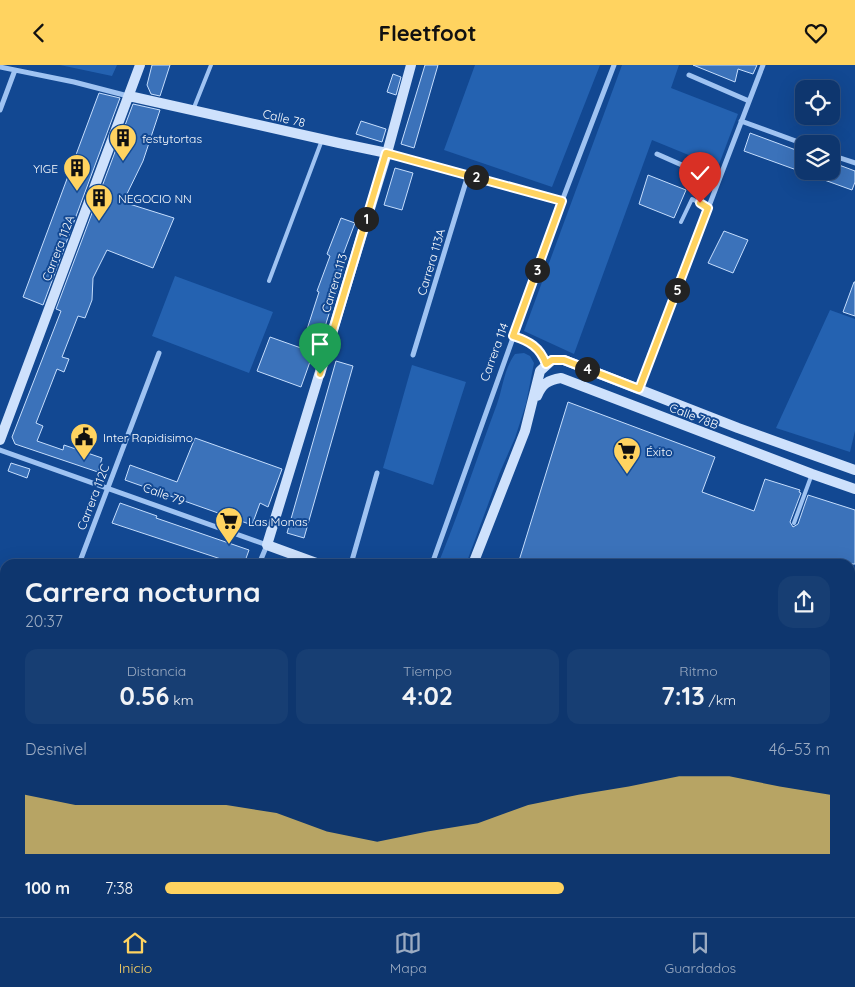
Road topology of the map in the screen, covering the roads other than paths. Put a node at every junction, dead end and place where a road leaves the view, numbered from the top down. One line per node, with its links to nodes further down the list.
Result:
1 (140, 65): 9 (street, Carrera 112A)
2 (211, 65): 12 (lane)
3 (411, 65): 16 (street, Carrera 113)
4 (614, 65): 22 (street, Carrera 114)
5 (763, 65): 10 (street)
6 (0, 67): 7 (street, Calle 78)
7 (15, 69): 9 (street, Calle 78); 11 (street)
8 (689, 75): 10 (street)
9 (129, 96): 12 (street, Calle 78); 32 (street, Carrera 112A)
10 (749, 101): 13 (street)
11 (0, 110)
12 (193, 110): 14 (street, Calle 78)
13 (742, 121): 15 (street); 21 (street)
14 (322, 139): 16 (street, Calle 78); 25 (lane)
15 (795, 141)
16 (386, 153): 20 (street, Calle 78); 40 (street, Carrera 113)
17 (657, 154): 21 (street)
18 (840, 158): 19 (street)
19 (855, 163)
20 (468, 175): 22 (street, Calle 78); 28 (street, Carrera 113A)
21 (718, 181): 23 (street)
22 (562, 201): 26 (street, Carrera 114)
23 (708, 208): 24 (lane); 30 (street)
24 (681, 222)
25 (269, 281)
26 (513, 336): 29 (street); 45 (street, Carrera 114)
27 (158, 353): 37 (street, Carrera 112C)
28 (413, 355)
29 (546, 364): 30 (street, Calle 78B); 31 (street)
30 (639, 389): 34 (street, Calle 78B)
31 (533, 402): 36 (street, Calle 78B); 46 (street)
32 (0, 440)
33 (0, 450): 37 (street, Calle 79)
34 (855, 470)
35 (377, 473): 44 (street)
36 (812, 474): 38 (street, Calle 78B); 39 (lane)
37 (108, 487): 40 (street, Calle 79); 41 (street, Carrera 112C)
38 (855, 489)
39 (794, 523)
40 (267, 545): 42 (street, Carrera 113); 43 (street, Calle 79)
41 (81, 559)
42 (261, 559)
43 (305, 559)
44 (352, 559)
45 (434, 559)
46 (475, 559)

